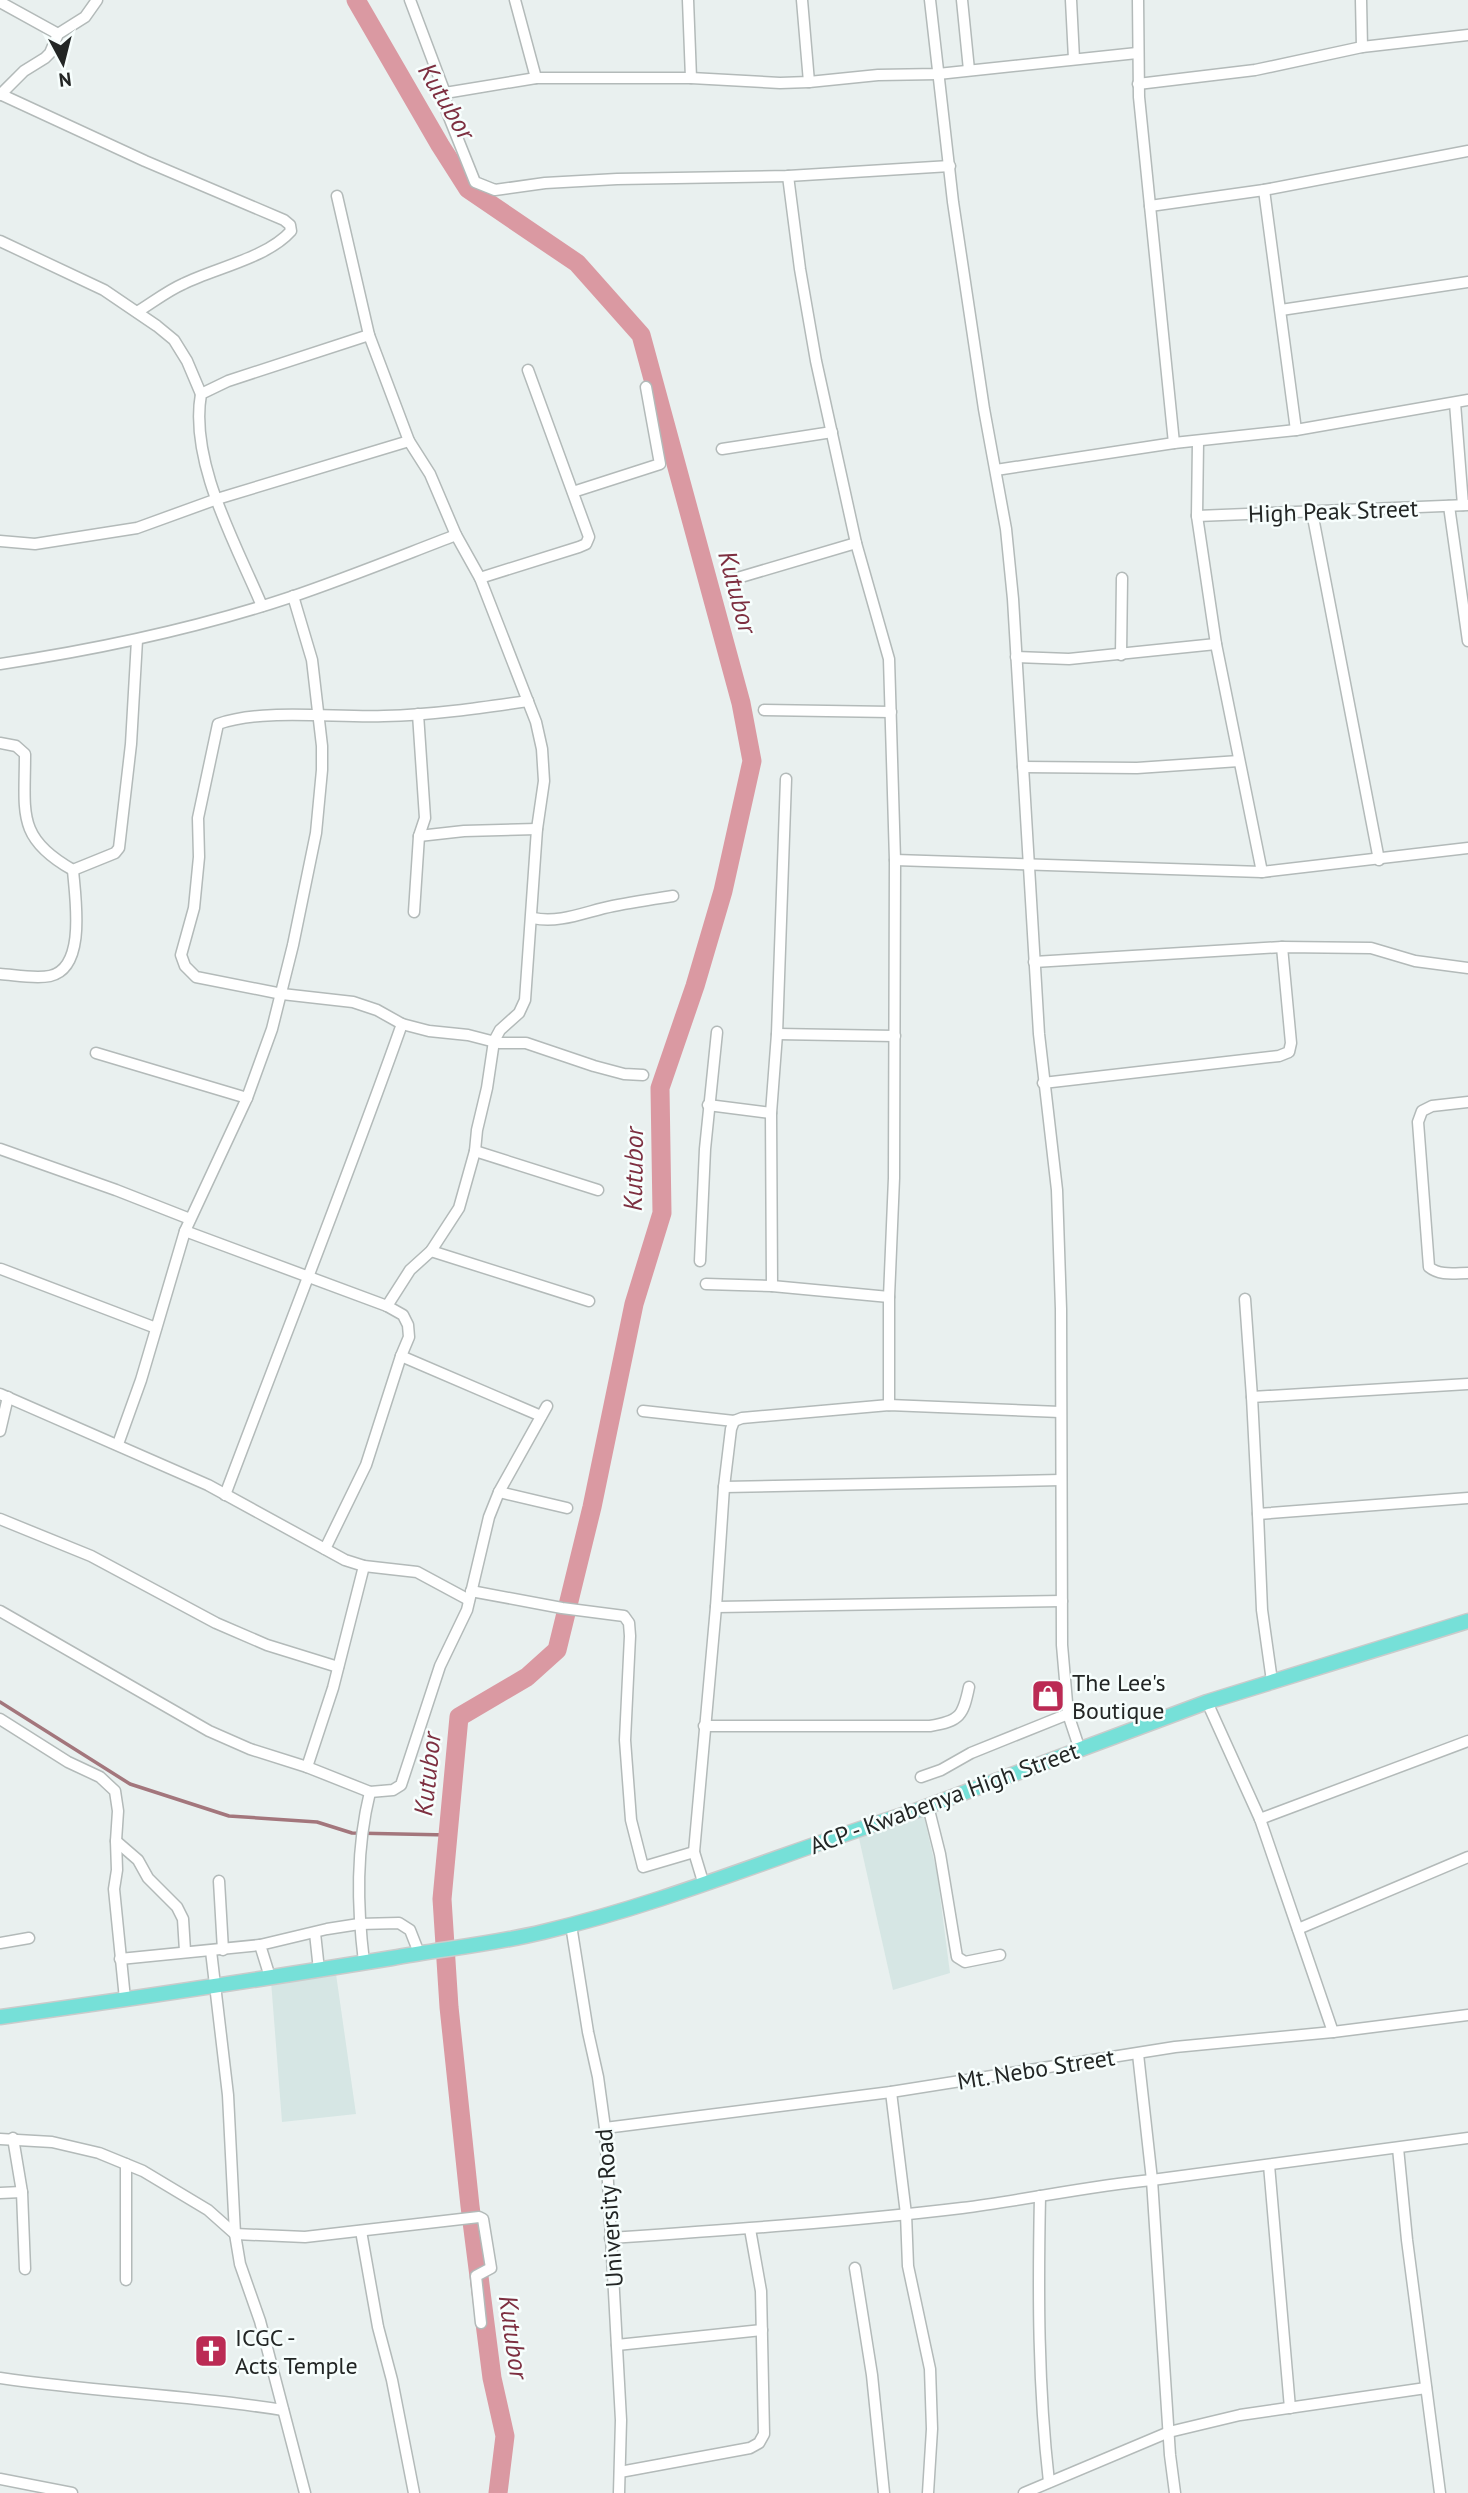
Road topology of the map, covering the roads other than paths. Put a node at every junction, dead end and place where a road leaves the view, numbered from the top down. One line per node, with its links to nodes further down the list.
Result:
1 (97, 0): 12 (street)
2 (410, 0): 23 (street)
3 (515, 0): 19 (street)
4 (688, 0): 20 (street)
5 (802, 0): 21 (street)
6 (930, 0): 18 (street)
7 (962, 0): 17 (street)
8 (1071, 0): 16 (street)
9 (1138, 0): 15 (street)
10 (1361, 0): 14 (street)
11 (0, 2): 12 (street)
12 (58, 34): 24 (street)
13 (1468, 35): 14 (street)
14 (1362, 47): 22 (street)
15 (1137, 53): 16 (street); 22 (street)
16 (1074, 59): 17 (street)
17 (969, 70): 18 (street)
18 (937, 74): 21 (street); 26 (street)
19 (537, 78): 20 (street); 23 (street)
20 (691, 78): 21 (street)
21 (809, 82)
22 (1138, 84): 30 (street)
23 (445, 93): 27 (street)
24 (0, 95): 34 (street)
25 (1468, 151): 28 (street)
26 (950, 166): 27 (street); 47 (street)
27 (788, 176): 42 (street)
28 (1264, 190): 30 (street); 33 (street)
29 (337, 196): 35 (street)
30 (1150, 206): 45 (street)
31 (0, 241): 34 (street)
32 (1468, 282): 33 (street)
33 (1281, 310): 41 (street)
34 (136, 312): 38 (street)
35 (369, 335): 38 (street); 43 (street)
36 (528, 370): 48 (street)
37 (646, 387): 48 (street)
38 (201, 394): 49 (street)
39 (1468, 400): 40 (street)
40 (1455, 402): 41 (street); 50 (street)
41 (1296, 429): 44 (street)
42 (832, 432): 46 (street); 56 (street)
43 (409, 441): 49 (street); 54 (street)
44 (1198, 442): 45 (street); 53 (street)
45 (1174, 443): 47 (street)
46 (722, 449)
47 (996, 470): 66 (street)
48 (573, 492): 57 (street)
49 (217, 499): 55 (street); 61 (street)
50 (1466, 505): 51 (street, High Peak Street)
51 (1449, 506): 52 (street, High Peak Street); 63 (street)
52 (1312, 512): 53 (street, High Peak Street); 81 (street)
53 (1197, 516): 64 (street)
54 (456, 535): 57 (street); 60 (street)
55 (0, 541)
56 (856, 542): 59 (street); 70 (street)
57 (480, 578): 68 (street)
58 (1122, 578): 65 (street)
59 (734, 579)
60 (293, 596): 61 (street); 72 (street)
61 (262, 606): 62 (street)
62 (137, 640): 67 (street); 83 (street)
63 (1468, 641)
64 (1216, 644): 65 (street); 74 (street)
65 (1121, 655): 66 (street)
66 (1016, 657): 75 (street)
67 (0, 664)
68 (528, 701): 71 (street); 77 (street)
69 (764, 710): 70 (street)
70 (891, 712): 80 (street)
71 (418, 713): 72 (street); 78 (street)
72 (317, 717): 92 (street); 92 (street)
73 (0, 743): 83 (street)
74 (1239, 761): 75 (street); 84 (street)
75 (1023, 767): 82 (street)
76 (786, 779): 95 (street)
77 (537, 829): 78 (street); 87 (street)
78 (419, 836): 86 (street)
79 (1468, 848): 81 (street)
80 (895, 860): 82 (street); 96 (street)
81 (1378, 860): 84 (street)
82 (1029, 863): 84 (street); 89 (street)
83 (73, 870): 91 (street)
84 (1262, 872)
85 (673, 896): 87 (street)
86 (414, 912)
87 (533, 918): 97 (street)
88 (1282, 947): 89 (street); 90 (street); 100 (street)
89 (1034, 962): 100 (street)
90 (1468, 968)
91 (0, 974)
92 (282, 994): 93 (street); 101 (street)
93 (401, 1024): 97 (street); 114 (street)
94 (717, 1032): 103 (street)
95 (777, 1034): 96 (street); 104 (street)
96 (895, 1037): 117 (street)
97 (494, 1041): 99 (street); 106 (street)
98 (96, 1054): 101 (street)
99 (643, 1076)
100 (1043, 1083): 128 (street)
101 (247, 1098): 108 (street)
102 (1468, 1101): 113 (street)
103 (708, 1105): 104 (street); 111 (street)
104 (771, 1112): 116 (street)
105 (0, 1149): 108 (street)
106 (475, 1151): 107 (street); 110 (street)
107 (598, 1189)
108 (190, 1219): 109 (street)
109 (185, 1231): 114 (street); 121 (street)
110 (431, 1251): 119 (street); 120 (street)
111 (700, 1261)
112 (1, 1269): 121 (street)
113 (1468, 1273)
114 (307, 1277): 120 (street); 135 (street)
115 (706, 1284): 116 (street)
116 (772, 1286): 117 (street)
117 (889, 1297): 126 (street)
118 (1245, 1299): 125 (street)
119 (589, 1301)
120 (387, 1306): 122 (street)
121 (156, 1328): 131 (street)
122 (401, 1356): 134 (street); 140 (street)
123 (1468, 1384): 125 (street)
124 (4, 1396): 130 (street); 131 (street)
125 (1252, 1397): 138 (street)
126 (889, 1405): 128 (street); 129 (street)
127 (643, 1411): 129 (street)
128 (1060, 1412): 132 (street)
129 (734, 1421): 133 (street)
130 (0, 1431)
131 (118, 1444): 135 (street)
132 (1061, 1480): 133 (street); 143 (street)
133 (724, 1487): 144 (street)
134 (499, 1492): 137 (street); 142 (street)
135 (225, 1495): 140 (street)
136 (1468, 1499): 138 (street)
137 (567, 1508)
138 (1258, 1514): 148 (street)
139 (0, 1519): 147 (street)
140 (325, 1549): 141 (street)
141 (364, 1566): 142 (street); 147 (street)
142 (470, 1595): 158 (street); 162 (street)
143 (1062, 1601): 144 (street); 151 (street)
144 (716, 1606): 153 (street)
145 (0, 1611): 156 (street)
146 (1468, 1621): 148 (main road, ACP - Kwabenya High Street)
147 (338, 1667): 156 (street)
148 (1272, 1681): 150 (main road, ACP - Kwabenya High Street)
149 (969, 1687): 153 (street)
150 (1208, 1702): 155 (main road, ACP - Kwabenya High Street); 160 (street)
151 (1068, 1714): 155 (street); 157 (street)
152 (0, 1718): 161 (street)
153 (704, 1727): 162 (street)
154 (1468, 1741): 160 (street)
155 (1080, 1750): 159 (main road, ACP - Kwabenya High Street)
156 (307, 1767): 158 (street)
157 (921, 1777)
158 (370, 1792): 166 (street)
159 (928, 1806): 165 (main road, ACP - Kwabenya High Street); 177 (street)
160 (1260, 1819): 168 (street)
161 (116, 1841): 174 (street); 178 (street)
162 (694, 1852): 165 (street)
163 (1468, 1857): 168 (street)
164 (219, 1881): 173 (street)
165 (704, 1885): 167 (main road, ACP - Kwabenya High Street)
166 (359, 1924): 169 (street); 176 (street); 179 (street)
167 (571, 1925): 176 (main road, ACP - Kwabenya High Street); 189 (street, University Road)
168 (1298, 1929): 186 (street)
169 (315, 1933): 172 (street); 180 (street)
170 (29, 1938): 171 (street)
171 (0, 1942)
172 (260, 1945): 173 (street); 181 (street)
173 (223, 1950): 175 (street)
174 (186, 1951): 175 (street); 178 (street)
175 (211, 1951): 182 (street)
176 (419, 1954): 179 (main road, ACP - Kwabenya High Street)
177 (1000, 1955)
178 (120, 1959): 183 (street)
179 (364, 1962): 180 (main road, ACP - Kwabenya High Street)
180 (319, 1970): 181 (main road, ACP - Kwabenya High Street)
181 (270, 1977): 182 (main road, ACP - Kwabenya High Street)
182 (216, 1985): 183 (main road, ACP - Kwabenya High Street); 203 (street)
183 (125, 1999): 185 (main road, ACP - Kwabenya High Street)
184 (1468, 2015): 186 (street, Mt. Nebo Street)
185 (0, 2017)
186 (1333, 2032): 187 (street, Mt. Nebo Street)
187 (1138, 2054): 188 (street, Mt. Nebo Street); 196 (street)
188 (891, 2092): 189 (street, Mt. Nebo Street); 200 (street)
189 (605, 2128): 204 (street, University Road)
190 (0, 2138): 191 (street)
191 (13, 2138): 194 (street); 197 (street)
192 (1468, 2138): 193 (street)
193 (1398, 2148): 195 (street); 212 (street)
194 (126, 2164): 203 (street); 207 (street)
195 (1269, 2165): 196 (street); 213 (street)
196 (1152, 2180): 199 (street); 215 (street)
197 (22, 2192): 198 (street); 206 (street)
198 (0, 2193)
199 (1040, 2196): 200 (street); 218 (street)
200 (906, 2214): 201 (street); 224 (street)
201 (750, 2229): 204 (street); 209 (street)
202 (361, 2231): 203 (street); 208 (street); 221 (street)
203 (235, 2234): 214 (street)
204 (610, 2238): 210 (street, University Road)
205 (856, 2268): 223 (street)
206 (25, 2269)
207 (126, 2280)
208 (481, 2323)
209 (762, 2330): 210 (street); 216 (street)
210 (617, 2345): 216 (street, University Road)
211 (0, 2378): 214 (street)
212 (1426, 2388): 213 (street); 227 (street)
213 (1290, 2408): 215 (street)
214 (284, 2410): 220 (street)
215 (1169, 2432): 218 (street); 226 (street)
216 (620, 2472): 222 (street, University Road)
217 (0, 2479): 219 (street)
218 (1049, 2482): 225 (street)
219 (72, 2493)
220 (305, 2493)
221 (414, 2493)
222 (619, 2493)
223 (884, 2493)
224 (928, 2493)
225 (1024, 2493)
226 (1175, 2493)
227 (1440, 2493)

